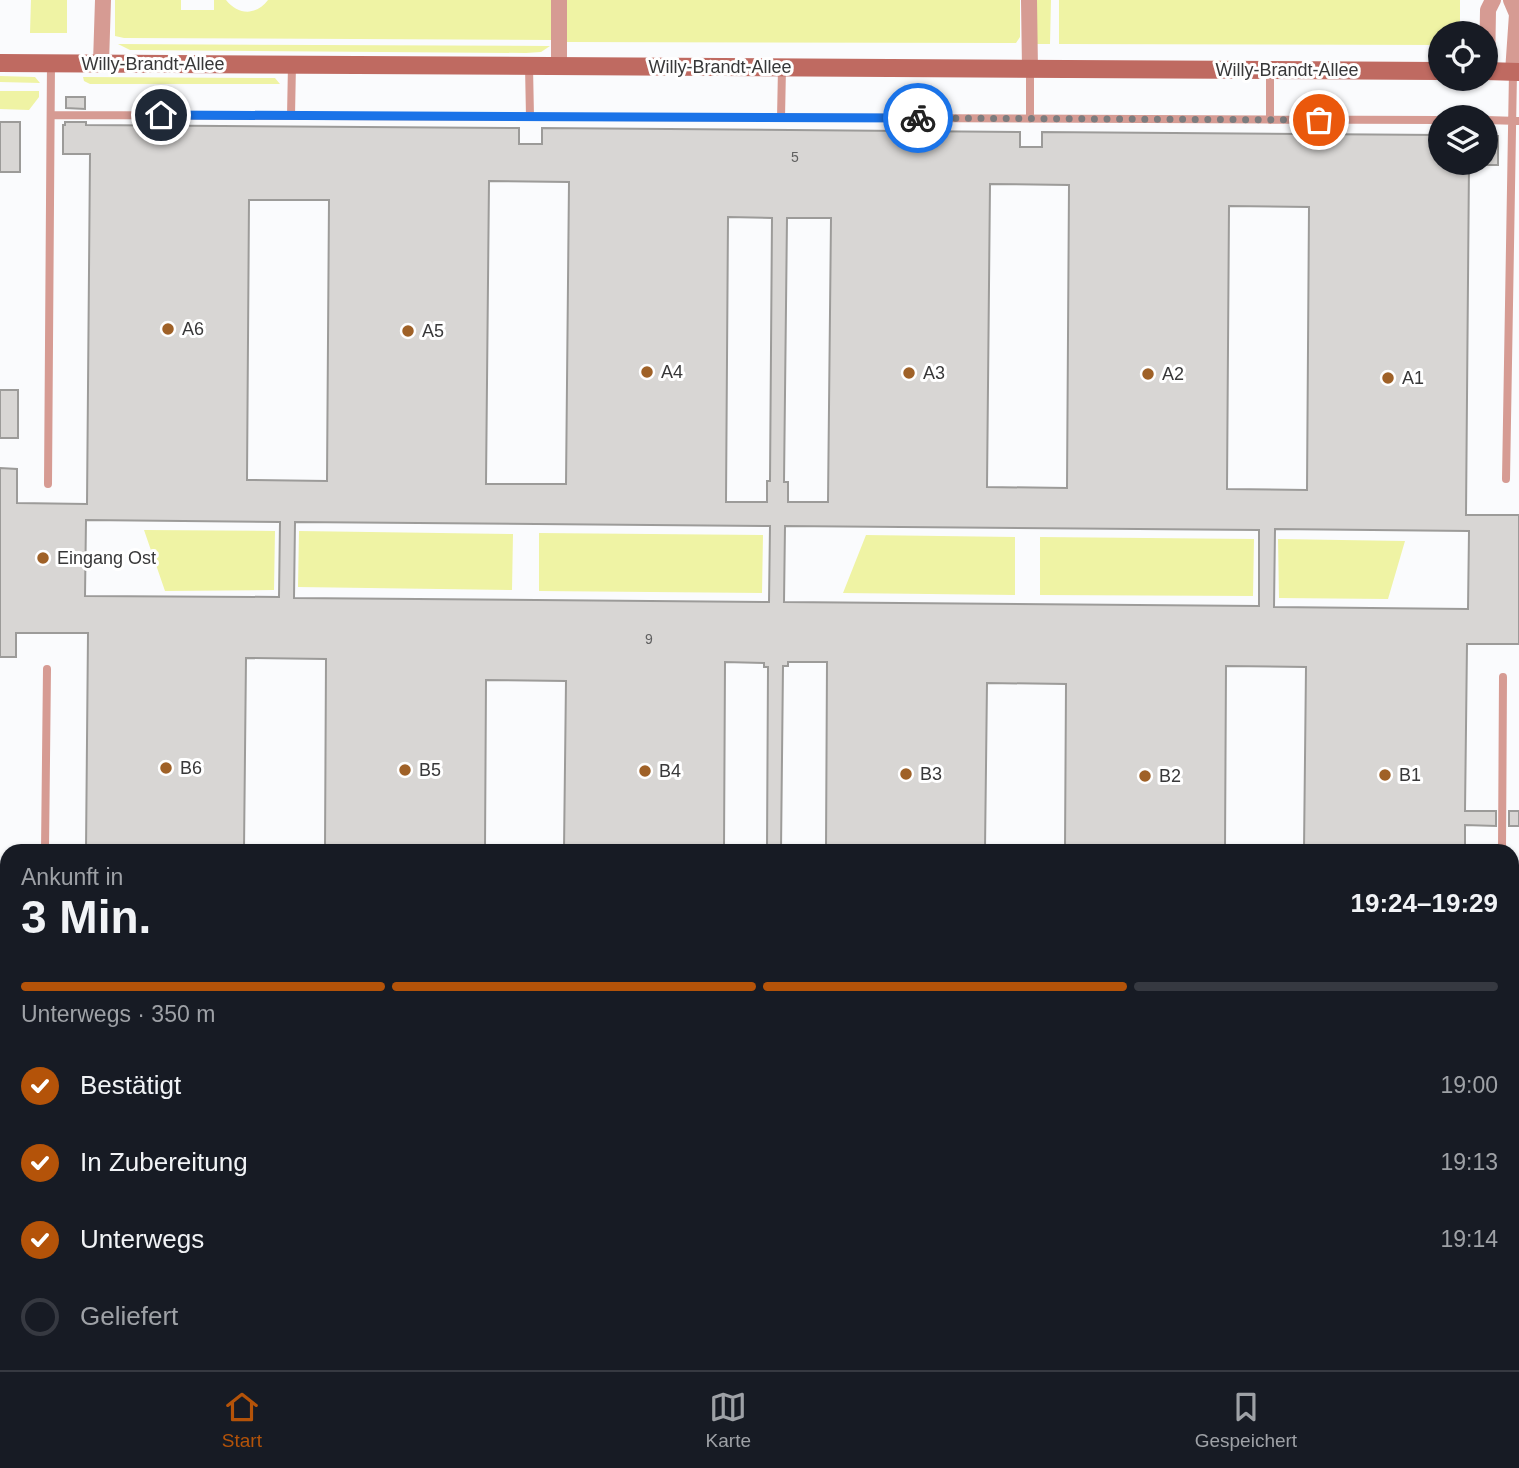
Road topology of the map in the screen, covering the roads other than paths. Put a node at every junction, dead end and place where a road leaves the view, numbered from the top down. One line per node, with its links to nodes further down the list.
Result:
1 (103, 0): 9 (street)
2 (559, 0): 12 (street)
3 (1029, 0): 14 (street)
4 (1493, 0): 6 (street)
5 (1511, 0): 18 (street)
6 (1488, 21)
7 (0, 63): 8 (main road, Willy-Brandt-Allee)
8 (51, 63): 9 (main road, Willy-Brandt-Allee); 19 (lane)
9 (101, 63): 10 (main road, Willy-Brandt-Allee)
10 (292, 64): 11 (main road, Willy-Brandt-Allee); 20 (lane)
11 (529, 66): 12 (main road, Willy-Brandt-Allee); 21 (lane)
12 (559, 66): 13 (main road, Willy-Brandt-Allee)
13 (782, 68): 14 (main road, Willy-Brandt-Allee); 22 (lane)
14 (1030, 69): 15 (main road, Willy-Brandt-Allee); 23 (lane)
15 (1270, 71): 16 (main road, Willy-Brandt-Allee); 24 (lane)
16 (1428, 71)
17 (1498, 71): 18 (main road)
18 (1516, 72): 26 (lane)
19 (51, 115): 20 (lane); 28 (lane)
20 (291, 116): 21 (lane)
21 (530, 117): 22 (lane)
22 (781, 118): 23 (lane)
23 (1030, 119): 24 (lane)
24 (1270, 120): 25 (lane)
25 (1428, 120)
26 (1515, 121): 27 (lane)
27 (1507, 479)
28 (48, 484)
29 (47, 669): 31 (lane)
30 (1503, 677): 32 (lane)
31 (45, 844)
32 (1502, 844)

